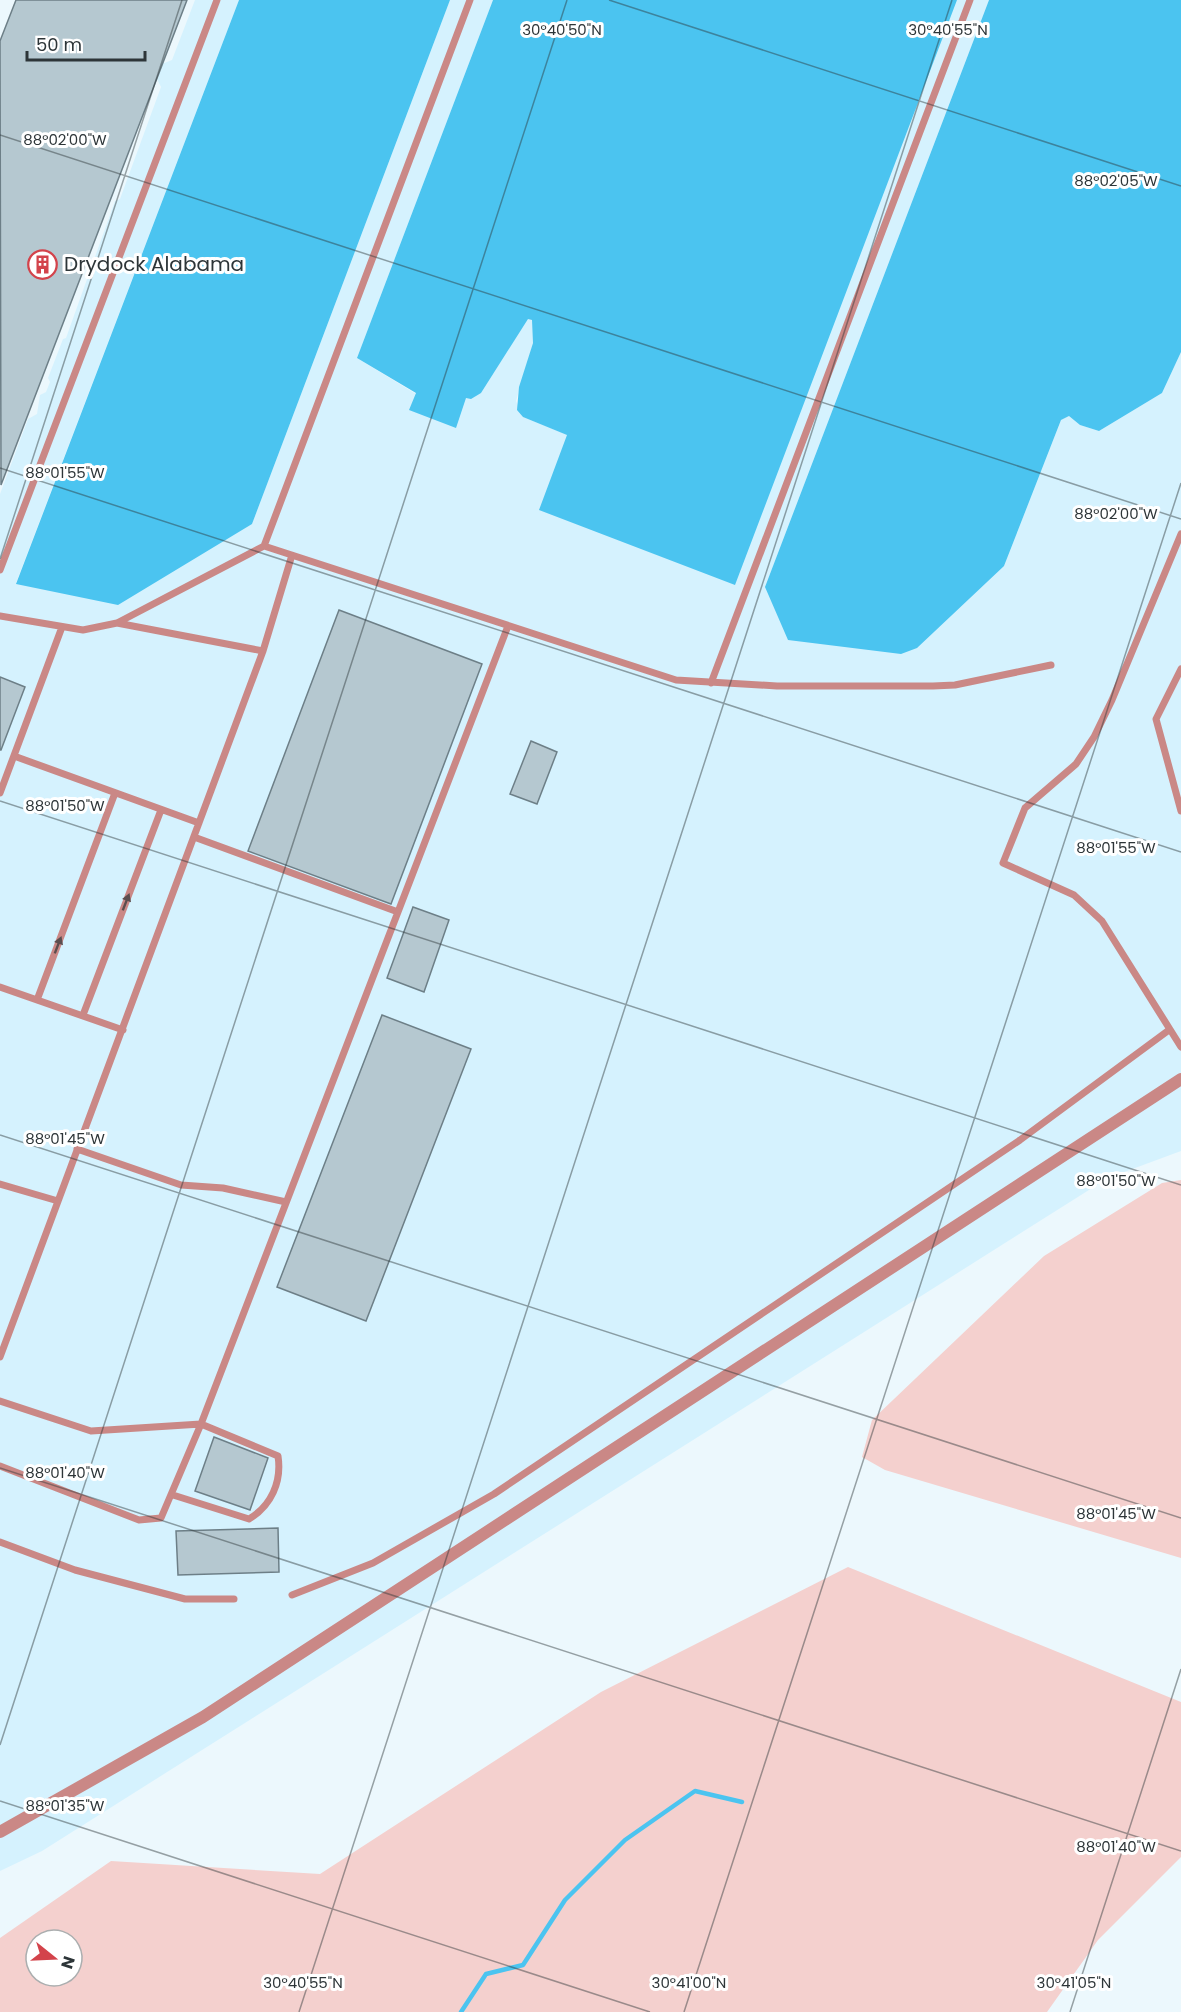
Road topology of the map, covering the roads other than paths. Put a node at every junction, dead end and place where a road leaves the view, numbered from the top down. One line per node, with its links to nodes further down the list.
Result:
1 (217, 0): 7 (lane)
2 (470, 0): 5 (lane)
3 (970, 0): 15 (lane)
4 (1181, 534): 28 (lane)
5 (264, 546): 6 (lane); 9 (lane)
6 (292, 555): 10 (lane); 12 (lane)
7 (0, 570)
8 (0, 616): 11 (lane)
9 (117, 623): 11 (lane); 12 (lane)
10 (508, 626): 15 (lane); 23 (lane)
11 (62, 627): 16 (lane)
12 (263, 651): 21 (lane)
13 (1051, 664): 15 (lane)
14 (1181, 669): 20 (lane)
15 (711, 683)
16 (14, 756): 17 (lane); 18 (lane)
17 (0, 793)
18 (116, 793): 19 (lane); 25 (lane, one-way to 18)
19 (161, 810): 21 (lane); 26 (lane, one-way to 19)
20 (1181, 811)
21 (199, 824): 22 (lane)
22 (194, 837): 23 (lane); 27 (lane)
23 (398, 912): 34 (lane)
24 (0, 987): 25 (lane)
25 (37, 1000): 26 (lane)
26 (83, 1016): 27 (lane)
27 (123, 1030): 31 (lane)
28 (1169, 1030): 29 (lane); 42 (lane)
29 (1181, 1047)
30 (1181, 1079): 44 (street)
31 (77, 1149): 33 (lane); 34 (lane)
32 (0, 1184): 33 (lane)
33 (58, 1201): 35 (lane)
34 (286, 1202): 38 (lane)
35 (2, 1342): 36 (lane)
36 (0, 1357)
37 (0, 1401): 38 (lane)
38 (201, 1424): 40 (lane); 40 (lane)
39 (0, 1466): 40 (lane)
40 (173, 1495)
41 (0, 1542): 43 (lane)
42 (292, 1595)
43 (234, 1599)
44 (0, 1832)

